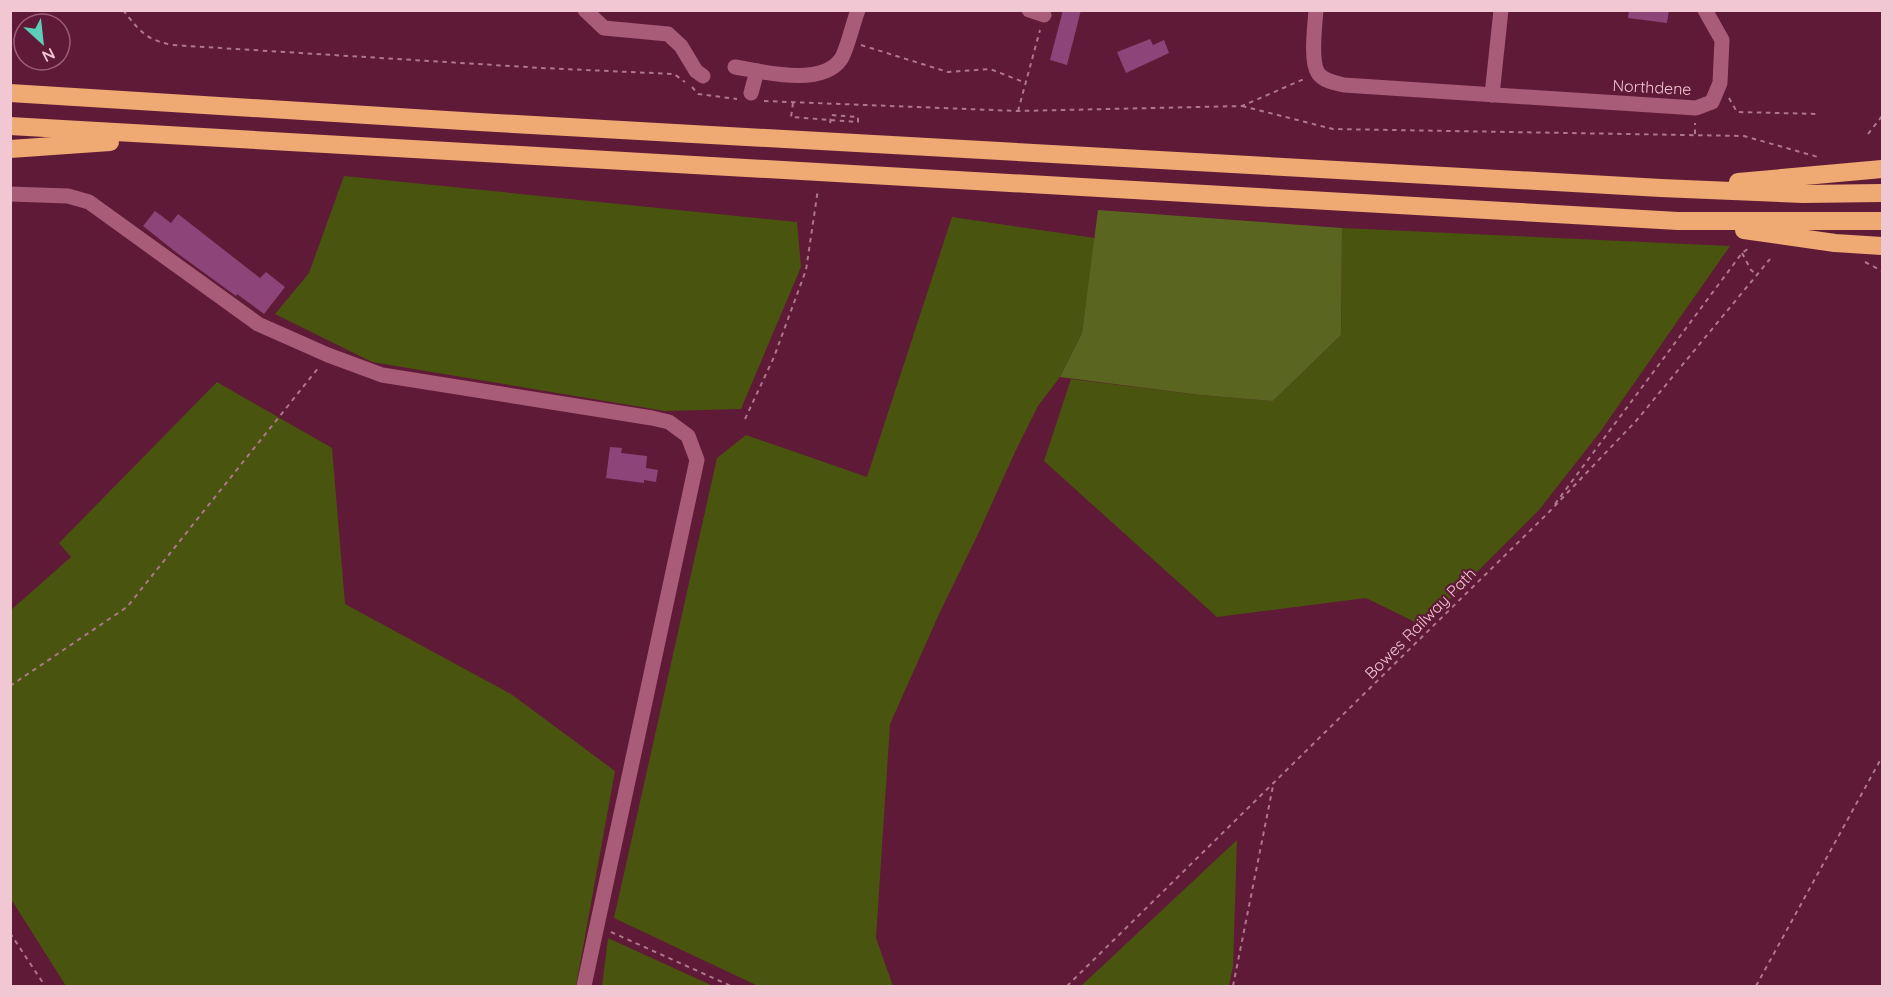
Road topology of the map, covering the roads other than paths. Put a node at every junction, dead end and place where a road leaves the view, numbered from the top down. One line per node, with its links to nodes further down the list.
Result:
1 (585, 10): 8 (street)
2 (858, 10): 7 (street)
3 (1316, 10): 10 (street, Northdene)
4 (1501, 10): 10 (street)
5 (1705, 10): 10 (street, Northdene)
6 (735, 67): 7 (street)
7 (757, 71): 11 (street)
8 (703, 76)
9 (10, 93): 16 (highway)
10 (1492, 95)
11 (749, 98)
12 (10, 126): 13 (highway)
13 (184, 137): 14 (highway); 19 (highway)
14 (10, 149)
15 (1882, 169): 16 (highway)
16 (1661, 188): 17 (highway)
17 (1882, 193)
18 (10, 194): 22 (street)
19 (1678, 221): 20 (highway); 21 (highway)
20 (1882, 221)
21 (1882, 246)
22 (584, 987)

